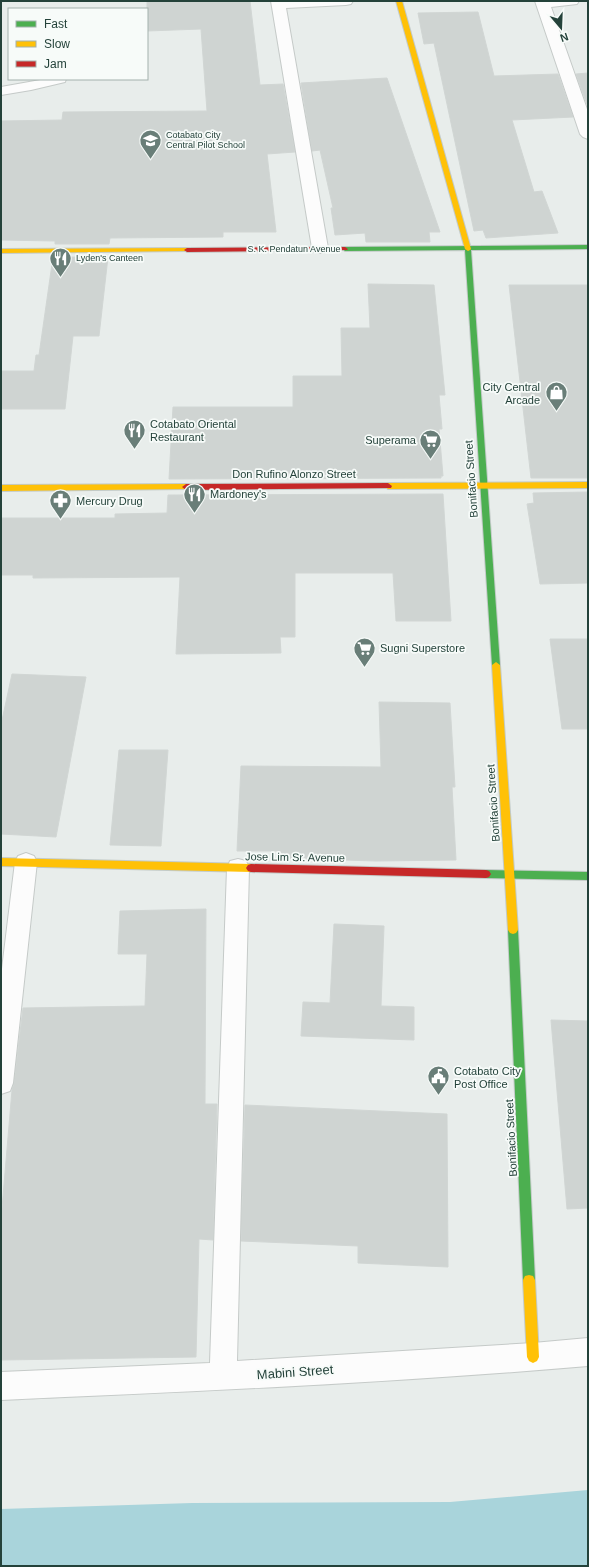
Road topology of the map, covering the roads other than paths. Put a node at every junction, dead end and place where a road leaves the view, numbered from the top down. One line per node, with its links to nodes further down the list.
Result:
1 (346, 1): 4 (street)
2 (399, 1): 9 (street, Bonifacio Street)
3 (572, 1): 5 (street)
4 (278, 2): 11 (street)
5 (542, 2): 8 (street)
6 (57, 80): 7 (lane)
7 (1, 91)
8 (588, 134)
9 (468, 247): 10 (street, S. K. Pendatun Avenue); 11 (street, S. K. Pendatun Avenue); 13 (street, Bonifacio Street)
10 (588, 247)
11 (320, 248): 12 (street, S. K. Pendatun Avenue)
12 (1, 251)
13 (483, 484): 14 (street, Don Rufino Alonzo Street); 15 (street, Don Rufino Alonzo Street); 19 (street, Bonifacio Street)
14 (588, 484)
15 (1, 488)
16 (1, 862): 17 (street, Jose Lim Sr. Avenue)
17 (26, 862): 18 (street, Jose Lim Sr. Avenue); 21 (street)
18 (238, 868): 19 (street, Jose Lim Sr. Avenue); 24 (street)
19 (510, 874): 20 (street, Jose Lim Sr. Avenue); 23 (street, Bonifacio Street)
20 (588, 876)
21 (1, 1083)
22 (588, 1352): 23 (street, Mabini Street)
23 (533, 1357): 24 (street, Mabini Street)
24 (223, 1376): 25 (street, Mabini Street)
25 (1, 1386)

